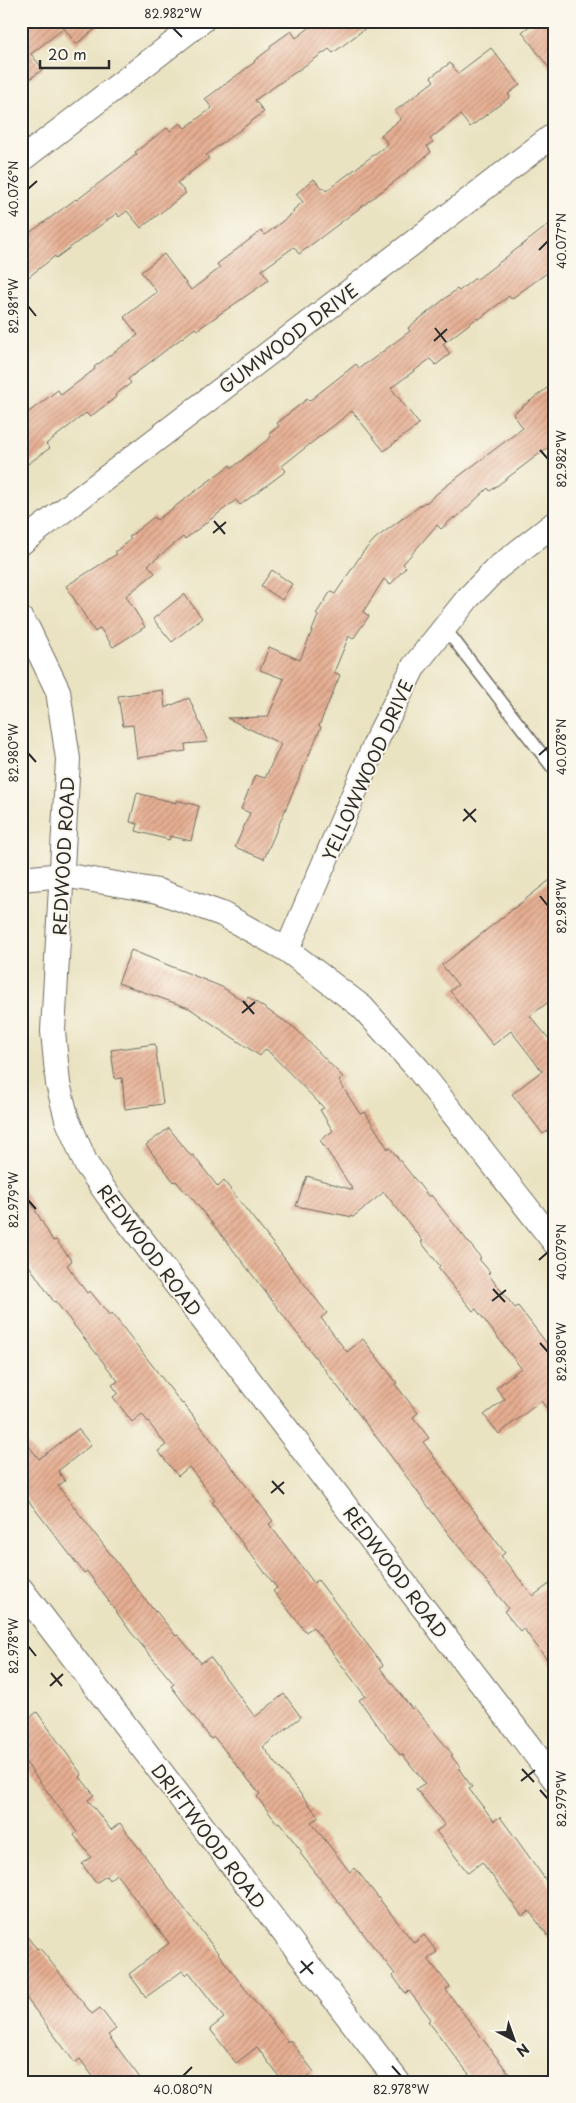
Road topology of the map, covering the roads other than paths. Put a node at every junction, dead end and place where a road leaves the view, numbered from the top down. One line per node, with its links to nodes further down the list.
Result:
1 (202, 21): 3 (street)
2 (555, 134): 5 (street, GUMWOOD DRIVE)
3 (21, 160)
4 (555, 523): 7 (street, YELLOWWOOD DRIVE)
5 (21, 543)
6 (21, 619): 9 (street, REDWOOD ROAD)
7 (444, 627): 8 (lane); 11 (street, YELLOWWOOD DRIVE)
8 (555, 771)
9 (63, 875): 10 (street); 11 (street); 14 (street, REDWOOD ROAD)
10 (21, 879)
11 (287, 950): 12 (street)
12 (555, 1243)
13 (21, 1589): 15 (street, DRIFTWOOD ROAD)
14 (555, 1780)
15 (398, 2082)

